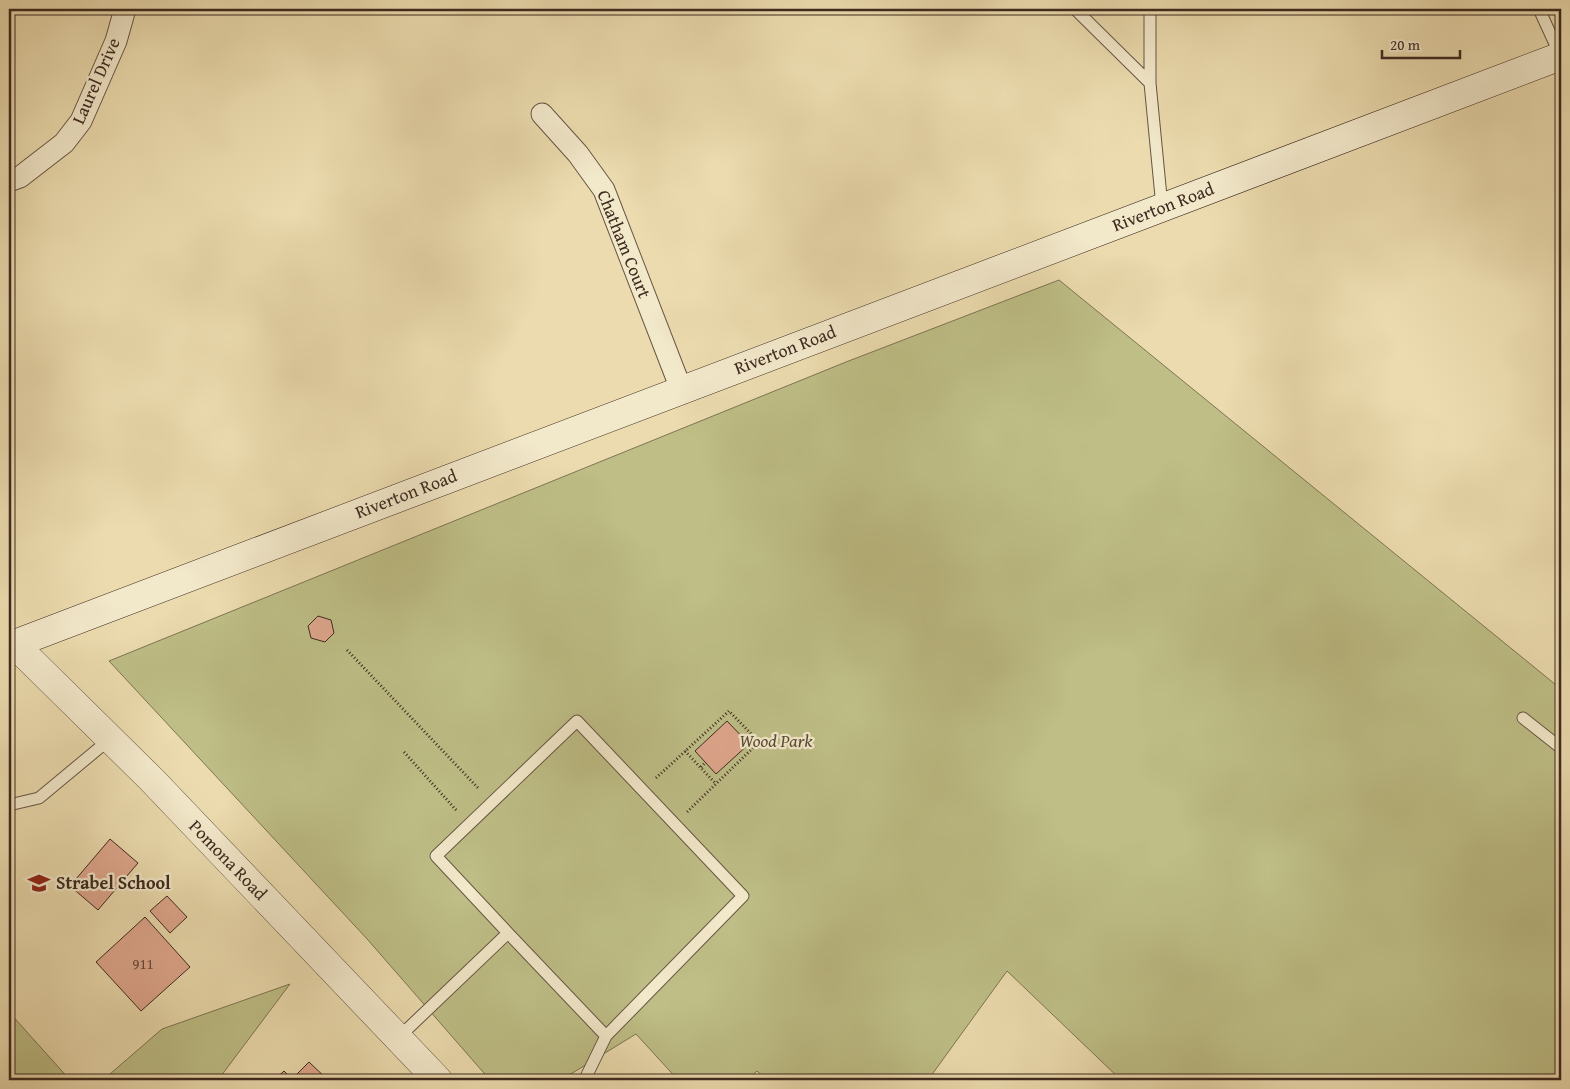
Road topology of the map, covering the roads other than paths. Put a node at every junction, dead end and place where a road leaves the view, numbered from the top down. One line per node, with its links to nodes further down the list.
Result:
1 (125, 9): 8 (street, Laurel Drive)
2 (1075, 9): 6 (lane)
3 (1150, 9): 6 (lane)
4 (1540, 9): 5 (lane)
5 (1561, 57): 9 (main road, Riverton Road)
6 (1150, 83): 9 (lane)
7 (542, 114): 10 (street, Chatham Court)
8 (9, 181)
9 (1162, 207): 10 (main road, Riverton Road)
10 (681, 389): 11 (main road, Riverton Road)
11 (10, 642): 13 (main road, Pomona Road)
12 (1523, 718): 14 (lane)
13 (110, 739): 15 (lane); 18 (main road, Pomona Road)
14 (1561, 748)
15 (9, 805)
16 (508, 933): 17 (lane); 17 (lane); 18 (lane)
17 (606, 1036): 19 (lane)
18 (398, 1038): 20 (main road, Pomona Road)
19 (586, 1079)
20 (438, 1080)

